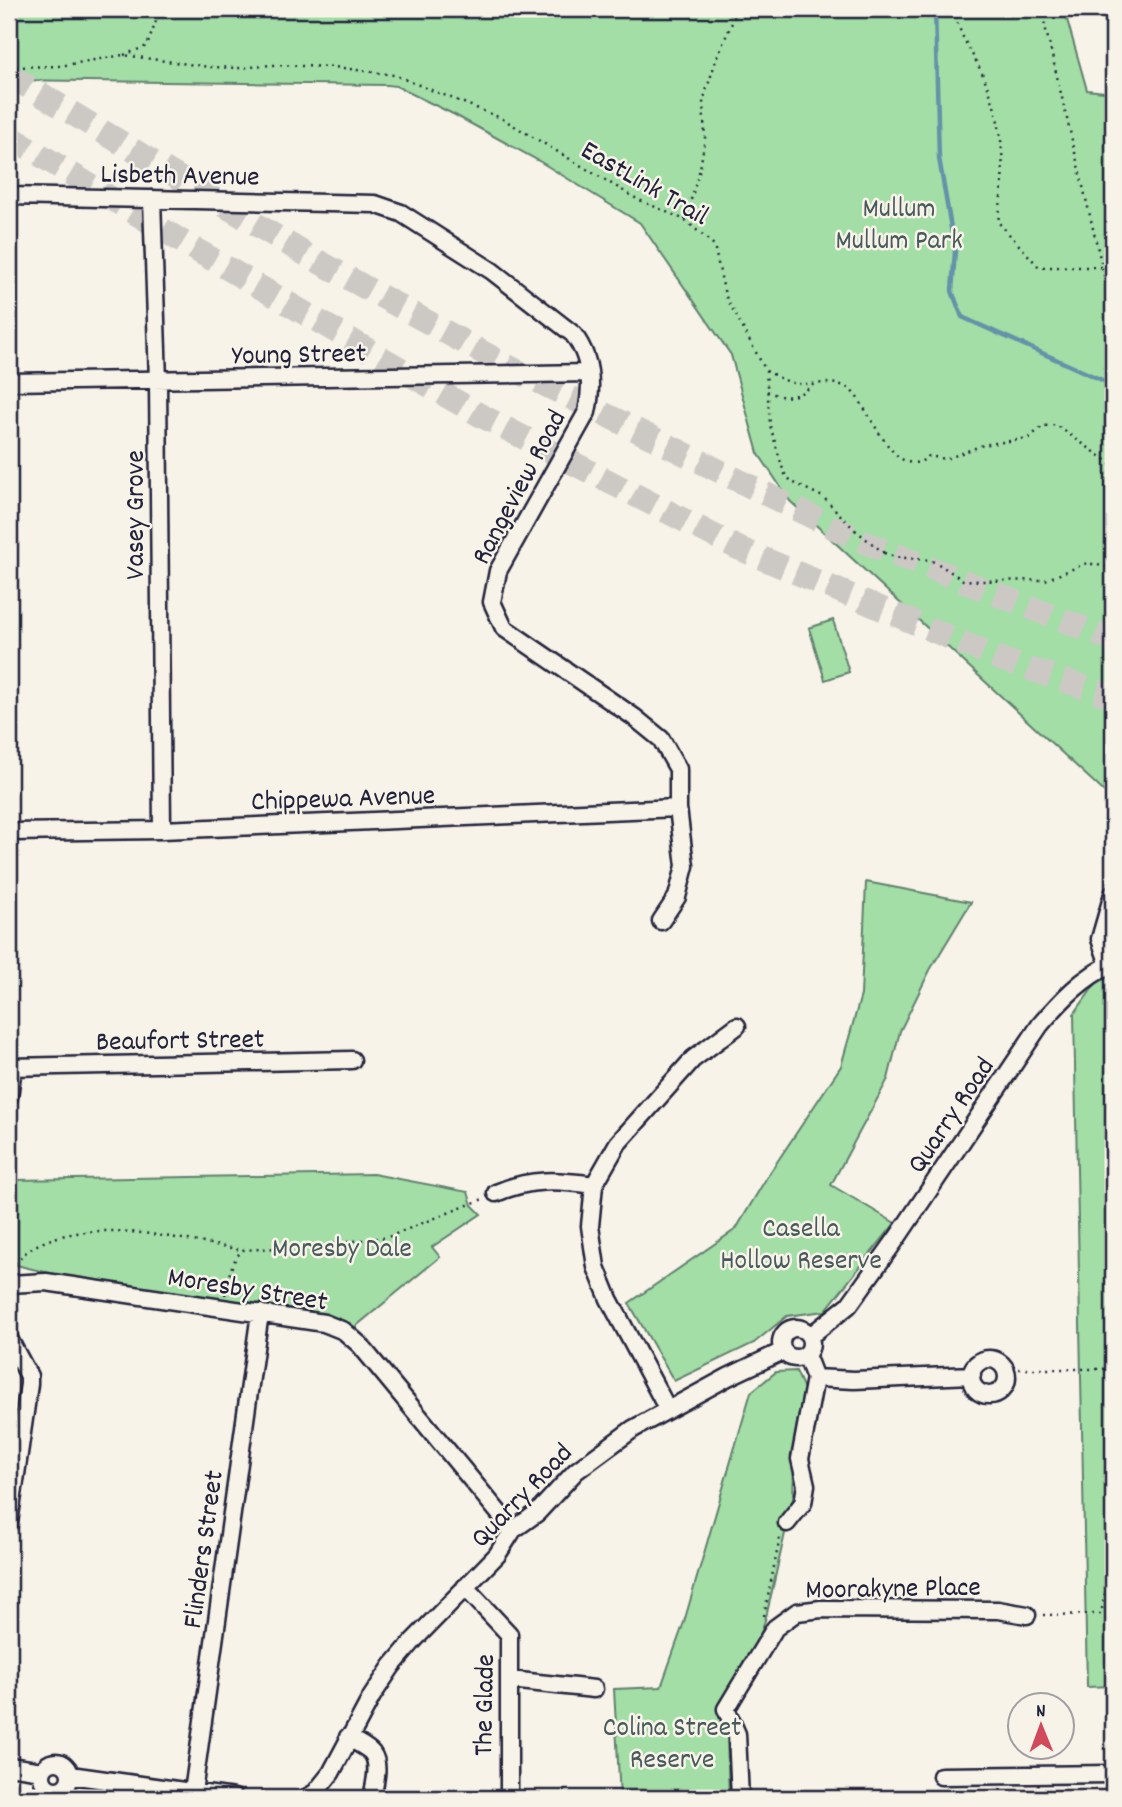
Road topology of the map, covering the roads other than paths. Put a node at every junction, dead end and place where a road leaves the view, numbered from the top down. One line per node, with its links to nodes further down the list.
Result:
1 (9, 196): 2 (street, Lisbeth Avenue)
2 (152, 199): 3 (street, Lisbeth Avenue); 5 (street, Vasey Grove)
3 (350, 202): 4 (street, Rangeview Road)
4 (590, 373): 5 (street, Young Street); 7 (street, Rangeview Road)
5 (159, 381): 6 (street, Young Street); 8 (street, Vasey Grove)
6 (9, 383)
7 (678, 808): 8 (street, Chippewa Avenue); 11 (street, Rangeview Road)
8 (162, 830): 9 (street, Chippewa Avenue)
9 (9, 832)
10 (1113, 894): 12 (street)
11 (662, 921)
12 (1111, 964): 21 (street, Quarry Road)
13 (737, 1026): 17 (street)
14 (352, 1060): 15 (street, Beaufort Street)
15 (11, 1067): 16 (street)
16 (9, 1097)
17 (594, 1185): 18 (street); 27 (street)
18 (496, 1193)
19 (9, 1284): 20 (street, Moresby Street)
20 (261, 1313): 30 (street, Moresby Street); 41 (street, Flinders Street)
21 (810, 1336): 23 (street, Quarry Road); 24 (street)
22 (9, 1339): 29 (street)
23 (783, 1351): 24 (street); 27 (street, Quarry Road)
24 (806, 1355): 26 (street)
25 (972, 1375): 25 (street); 26 (street)
26 (815, 1378): 28 (street)
27 (668, 1410): 30 (street, Quarry Road)
28 (787, 1523)
29 (9, 1524)
30 (513, 1530): 31 (street, Quarry Road)
31 (465, 1587): 33 (street, The Glade); 35 (street, Quarry Road)
32 (1027, 1615): 47 (street, Moorakyne Place)
33 (510, 1680): 34 (street); 46 (street, The Glade)
34 (594, 1689)
35 (348, 1737): 44 (street, Quarry Road); 45 (street)
36 (9, 1766): 37 (street)
37 (43, 1771): 39 (street); 42 (street)
38 (1113, 1774): 40 (street)
39 (71, 1775): 41 (street); 42 (street)
40 (941, 1776)
41 (193, 1792): 43 (street)
42 (52, 1794)
43 (234, 1798)
44 (306, 1798)
45 (372, 1798)
46 (509, 1798)
47 (740, 1798)

